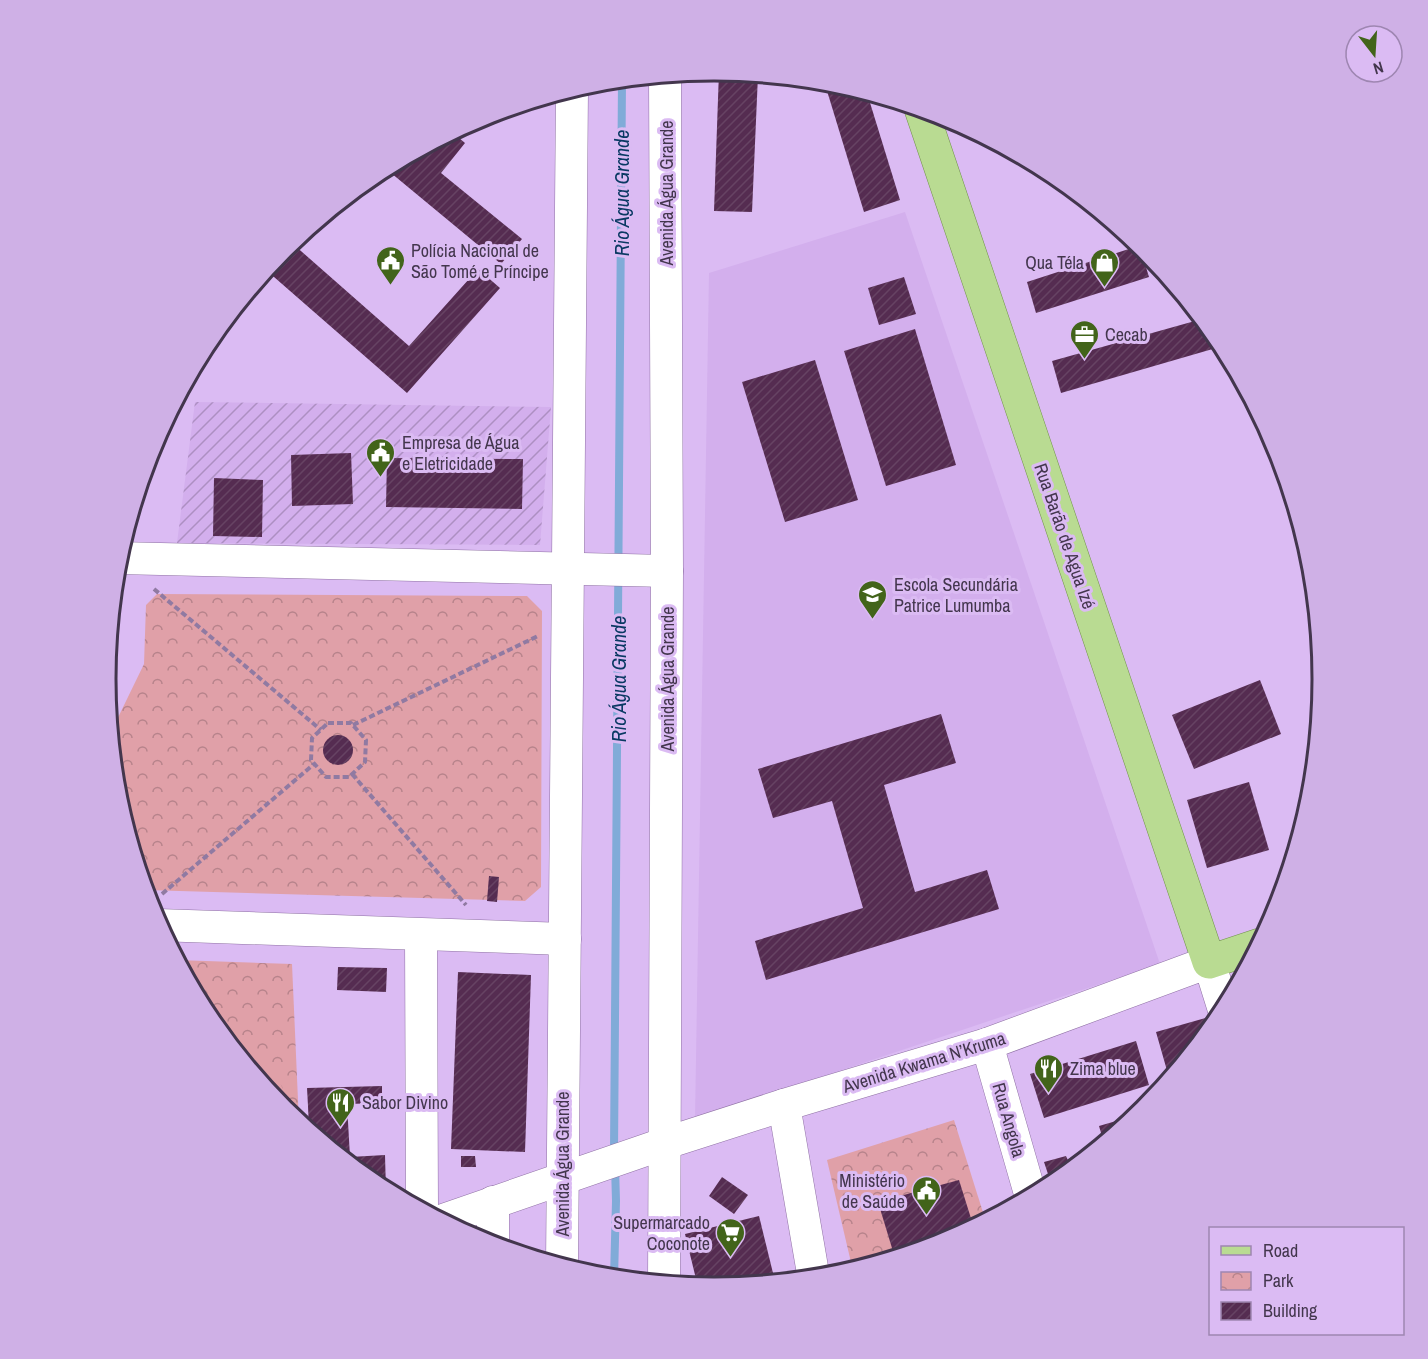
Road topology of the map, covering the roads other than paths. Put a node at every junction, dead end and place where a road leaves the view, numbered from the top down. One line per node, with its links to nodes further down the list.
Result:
1 (665, 83): 6 (street, Avenida Água Grande)
2 (572, 98): 5 (street, Avenida Água Grande)
3 (925, 120): 11 (main road, Rua Barão de Agua Izé)
4 (128, 558): 5 (street)
5 (567, 570): 6 (street); 9 (street, Avenida Água Grande)
6 (656, 571): 15 (street, Avenida Água Grande)
7 (162, 911): 8 (street)
8 (421, 935): 9 (street); 18 (street)
9 (565, 939): 16 (street, Avenida Água Grande)
10 (1248, 949): 11 (main road)
11 (1209, 962): 12 (street); 13 (street, Avenida Kwama N’Kruma)
12 (1220, 998)
13 (987, 1044): 14 (street, Avenida Kwama N’Kruma); 17 (street, Rua Angola)
14 (784, 1105): 15 (street, Avenida Kwama N’Kruma); 23 (street)
15 (666, 1143): 16 (street, Avenida Kwama N’Kruma); 24 (street, Avenida Água Grande)
16 (562, 1178): 19 (street, Avenida Kwama N’Kruma); 22 (street, Avenida Água Grande)
17 (1029, 1188)
18 (422, 1202)
19 (494, 1203): 20 (street, Avenida Kwama N’Kruma); 21 (street)
20 (452, 1217)
21 (493, 1235)
22 (562, 1259)
23 (812, 1269)
24 (664, 1276)

